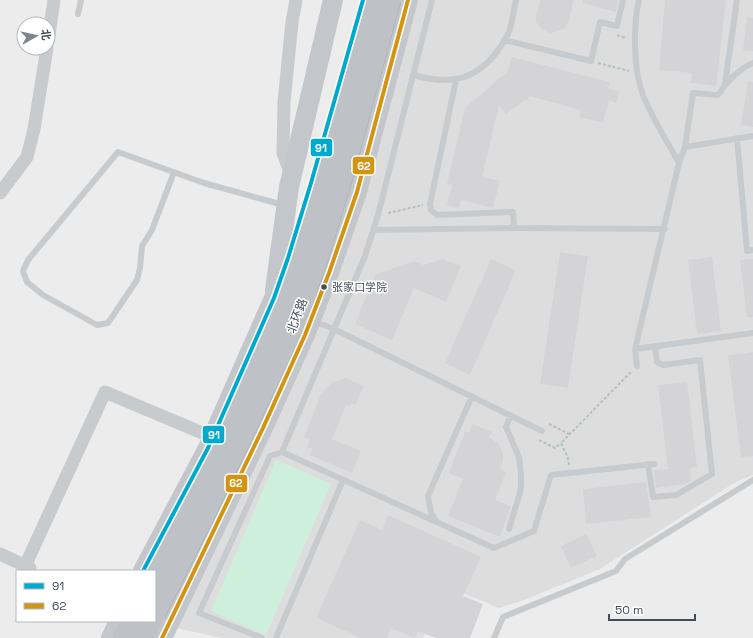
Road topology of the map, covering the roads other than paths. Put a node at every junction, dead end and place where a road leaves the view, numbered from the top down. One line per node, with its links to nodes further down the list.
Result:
1 (54, 0): 16 (street)
2 (81, 0): 15 (lane)
3 (296, 0): 29 (street)
4 (333, 0): 29 (main road)
5 (363, 0): 36 (main road)
6 (369, 0): 20 (highway, bridge)
7 (373, 0): 20 (highway, 北环路, bridge)
8 (390, 0): 57 (highway, 北环路, bridge)
9 (408, 0): 37 (main road)
10 (432, 0): 21 (lane)
11 (516, 0): 17 (lane)
12 (623, 0): 17 (lane)
13 (639, 0): 27 (lane)
14 (737, 0): 23 (lane)
15 (78, 14)
16 (52, 16)
17 (504, 40): 22 (lane)
18 (46, 56): 30 (street)
19 (753, 63): 23 (lane)
20 (355, 68): 54 (highway, 北环路, bridge)
21 (413, 75): 22 (lane); 34 (lane)
22 (456, 80): 32 (lane)
23 (725, 84): 26 (lane)
24 (753, 136): 25 (lane)
25 (737, 138): 26 (lane); 35 (lane)
26 (685, 147): 27 (lane)
27 (679, 163): 33 (lane)
28 (174, 172): 28 (lane); 31 (lane)
29 (291, 175): 31 (main road)
30 (0, 193)
31 (286, 206): 36 (main road)
32 (514, 228): 33 (lane); 34 (lane)
33 (665, 229): 41 (lane)
34 (373, 230): 38 (lane)
35 (753, 250)
36 (274, 298): 37 (main road); 46 (main road)
37 (312, 317): 38 (lane); 56 (main road)
38 (334, 329): 43 (lane); 47 (lane)
39 (753, 333): 40 (lane)
40 (655, 346): 41 (lane); 50 (lane)
41 (635, 349): 42 (lane)
42 (637, 366)
43 (472, 396): 44 (lane); 50 (lane)
44 (511, 415): 45 (lane); 51 (lane)
45 (542, 431)
46 (212, 437): 52 (street); 53 (main road)
47 (282, 452): 48 (lane); 65 (lane)
48 (343, 480): 50 (lane); 66 (lane)
49 (753, 480): 67 (lane)
50 (437, 522)
51 (509, 529)
52 (0, 554)
53 (144, 570)
54 (156, 574)
55 (156, 597): 56 (main road)
56 (178, 608): 64 (main road)
57 (156, 611)
58 (119, 622): 61 (main road)
59 (132, 622): 62 (highway)
60 (151, 622): 63 (highway)
61 (111, 638)
62 (124, 638)
63 (143, 638)
64 (162, 638)
65 (262, 638)
66 (276, 638)
67 (494, 638)

